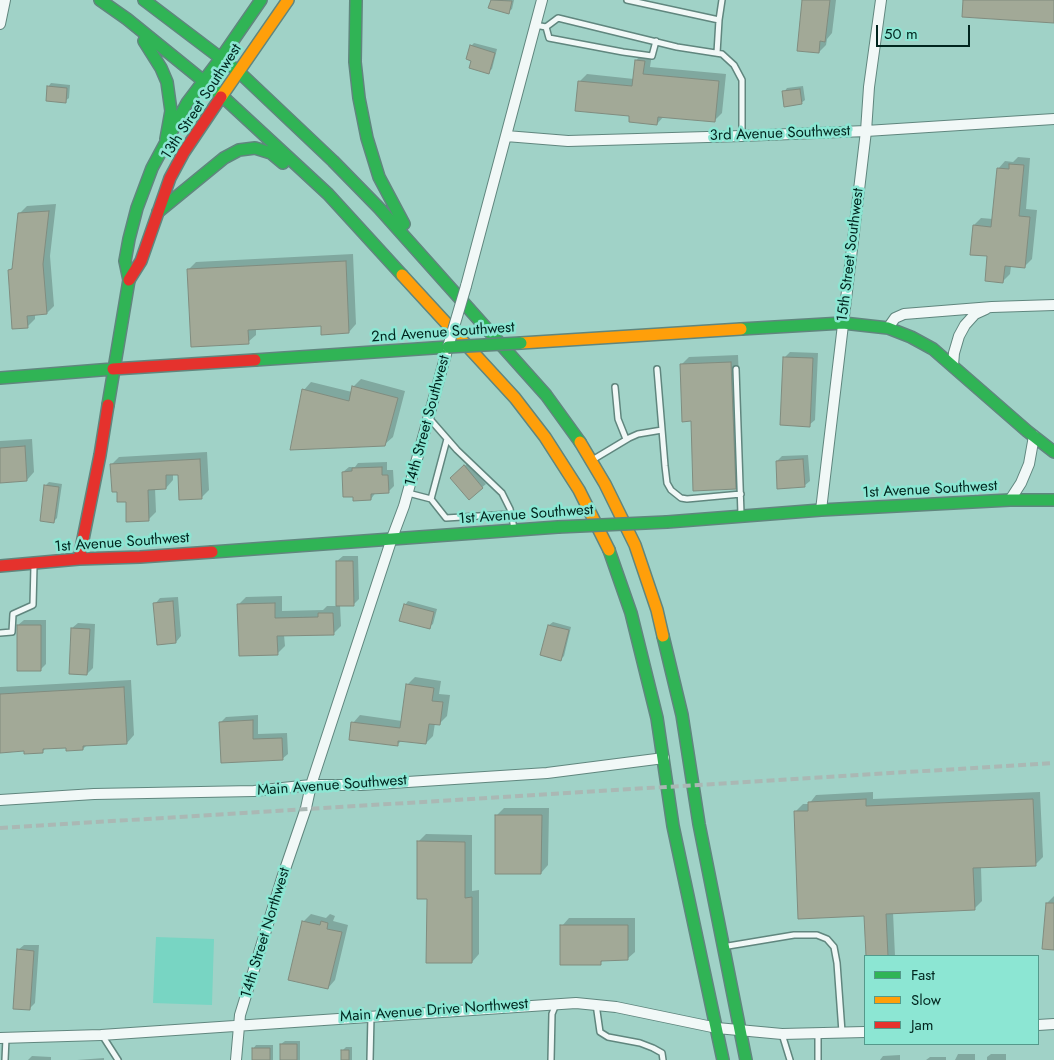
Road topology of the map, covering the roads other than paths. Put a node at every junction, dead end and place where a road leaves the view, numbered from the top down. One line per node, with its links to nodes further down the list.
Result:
1 (5, 0): 13 (street)
2 (100, 0): 11 (main road)
3 (144, 0): 17 (main road)
4 (261, 0): 17 (main road, 13th Street Southwest)
5 (288, 0): 18 (main road, 13th Street Southwest)
6 (356, 0): 28 (main road)
7 (542, 0): 14 (street, 14th Street Southwest)
8 (627, 0): 12 (lane)
9 (722, 0): 12 (lane)
10 (881, 0): 22 (street, 15th Street Southwest)
11 (127, 19): 19 (main road); 25 (main road)
12 (719, 20): 16 (lane)
13 (0, 24)
14 (540, 26): 15 (lane); 15 (lane); 23 (street, 14th Street Southwest)
15 (656, 41): 16 (lane)
16 (717, 53): 24 (lane)
17 (221, 58): 18 (main road); 19 (main road, 13th Street Southwest)
18 (239, 72): 20 (main road, 13th Street Southwest); 28 (main road)
19 (203, 80): 20 (main road); 25 (main road, 13th Street Southwest)
20 (222, 96): 26 (main road); 27 (main road, 13th Street Southwest)
21 (1054, 118): 22 (street, 3rd Avenue Southwest)
22 (866, 131): 24 (street, 3rd Avenue Southwest); 32 (street, 15th Street Southwest)
23 (506, 136): 24 (street, 3rd Avenue Southwest); 34 (street, 14th Street Southwest, bridge)
24 (742, 136)
25 (166, 139): 29 (main road, 13th Street Southwest)
26 (328, 194): 27 (main road); 64 (main road)
27 (158, 212): 29 (main road, 13th Street Southwest)
28 (419, 252): 47 (main road)
29 (129, 280): 36 (main road, 13th Street Southwest)
30 (1054, 305): 31 (street)
31 (992, 307): 33 (street); 35 (street)
32 (843, 323): 33 (main road, 2nd Avenue Southwest); 34 (main road, 2nd Avenue Southwest, bridge); 53 (street, 15th Street Southwest)
33 (888, 328): 35 (main road, 2nd Avenue Southwest)
34 (448, 347): 36 (main road, 2nd Avenue Southwest); 41 (street, 14th Street Southwest)
35 (953, 365): 43 (main road, 2nd Avenue Southwest)
36 (113, 369): 39 (main road, 2nd Avenue Southwest); 60 (main road, 13th Street Southwest)
37 (657, 369): 42 (lane)
38 (736, 369): 49 (lane)
39 (0, 378)
40 (615, 387): 45 (lane)
41 (429, 418): 44 (lane); 48 (street, 14th Street Southwest)
42 (662, 430): 45 (lane); 49 (lane)
43 (1034, 436): 46 (main road, 2nd Avenue Southwest); 51 (street)
44 (447, 439): 50 (lane); 54 (lane)
45 (626, 439): 47 (lane)
46 (1054, 452)
47 (591, 461): 68 (main road)
48 (408, 493): 50 (lane); 59 (street, 14th Street Southwest)
49 (740, 494): 55 (lane)
50 (431, 499): 56 (lane)
51 (1010, 500): 52 (main road, 1st Avenue Southwest); 53 (main road, 1st Avenue Southwest)
52 (1054, 500)
53 (821, 510): 55 (main road, 1st Avenue Southwest)
54 (511, 514): 56 (lane); 57 (lane)
55 (741, 516): 57 (main road, 1st Avenue Southwest, bridge)
56 (446, 518): 58 (lane)
57 (515, 530): 58 (main road, 1st Avenue Southwest)
58 (447, 535): 59 (main road, 1st Avenue Southwest)
59 (392, 538): 60 (main road, 1st Avenue Southwest); 65 (street, 14th Street Southwest)
60 (79, 560): 61 (main road, 1st Avenue Southwest)
61 (34, 564): 62 (main road, 1st Avenue Southwest); 63 (lane)
62 (0, 566)
63 (0, 633)
64 (664, 758): 65 (street, Main Avenue Southwest); 75 (main road)
65 (311, 785): 66 (street, Main Avenue Southwest); 67 (street, 14th Street Southwest)
66 (0, 800)
67 (306, 808): 73 (street, 14th Street Northwest)
68 (723, 946): 76 (main road); 77 (lane)
69 (556, 1003): 70 (street, Main Avenue Drive Northwest); 71 (street, Main Avenue Drive Northwest); 87 (lane)
70 (596, 1004): 75 (street, Main Avenue Drive Northwest); 88 (lane)
71 (371, 1016): 73 (street, Main Avenue Drive Northwest); 86 (lane)
72 (1054, 1024): 74 (street)
73 (238, 1025): 81 (street, Main Avenue Drive Northwest); 85 (street, 14th Street Northwest)
74 (1039, 1025)
75 (717, 1028): 76 (street, Main Avenue Drive Northwest); 89 (main road)
76 (740, 1030): 80 (street, Main Avenue Drive Northwest); 90 (main road)
77 (842, 1032): 78 (street, Main Avenue Drive Northwest); 79 (street, Main Avenue Drive Northwest)
78 (864, 1032)
79 (818, 1033): 80 (street, Main Avenue Drive Northwest); 92 (lane)
80 (782, 1034): 91 (lane)
81 (102, 1035): 82 (street, Main Avenue Drive Northwest); 84 (lane)
82 (3, 1038): 83 (lane)
83 (5, 1060)
84 (118, 1060)
85 (236, 1060)
86 (370, 1060)
87 (551, 1060)
88 (663, 1060)
89 (723, 1060)
90 (746, 1060)
91 (790, 1060)
92 (818, 1060)

